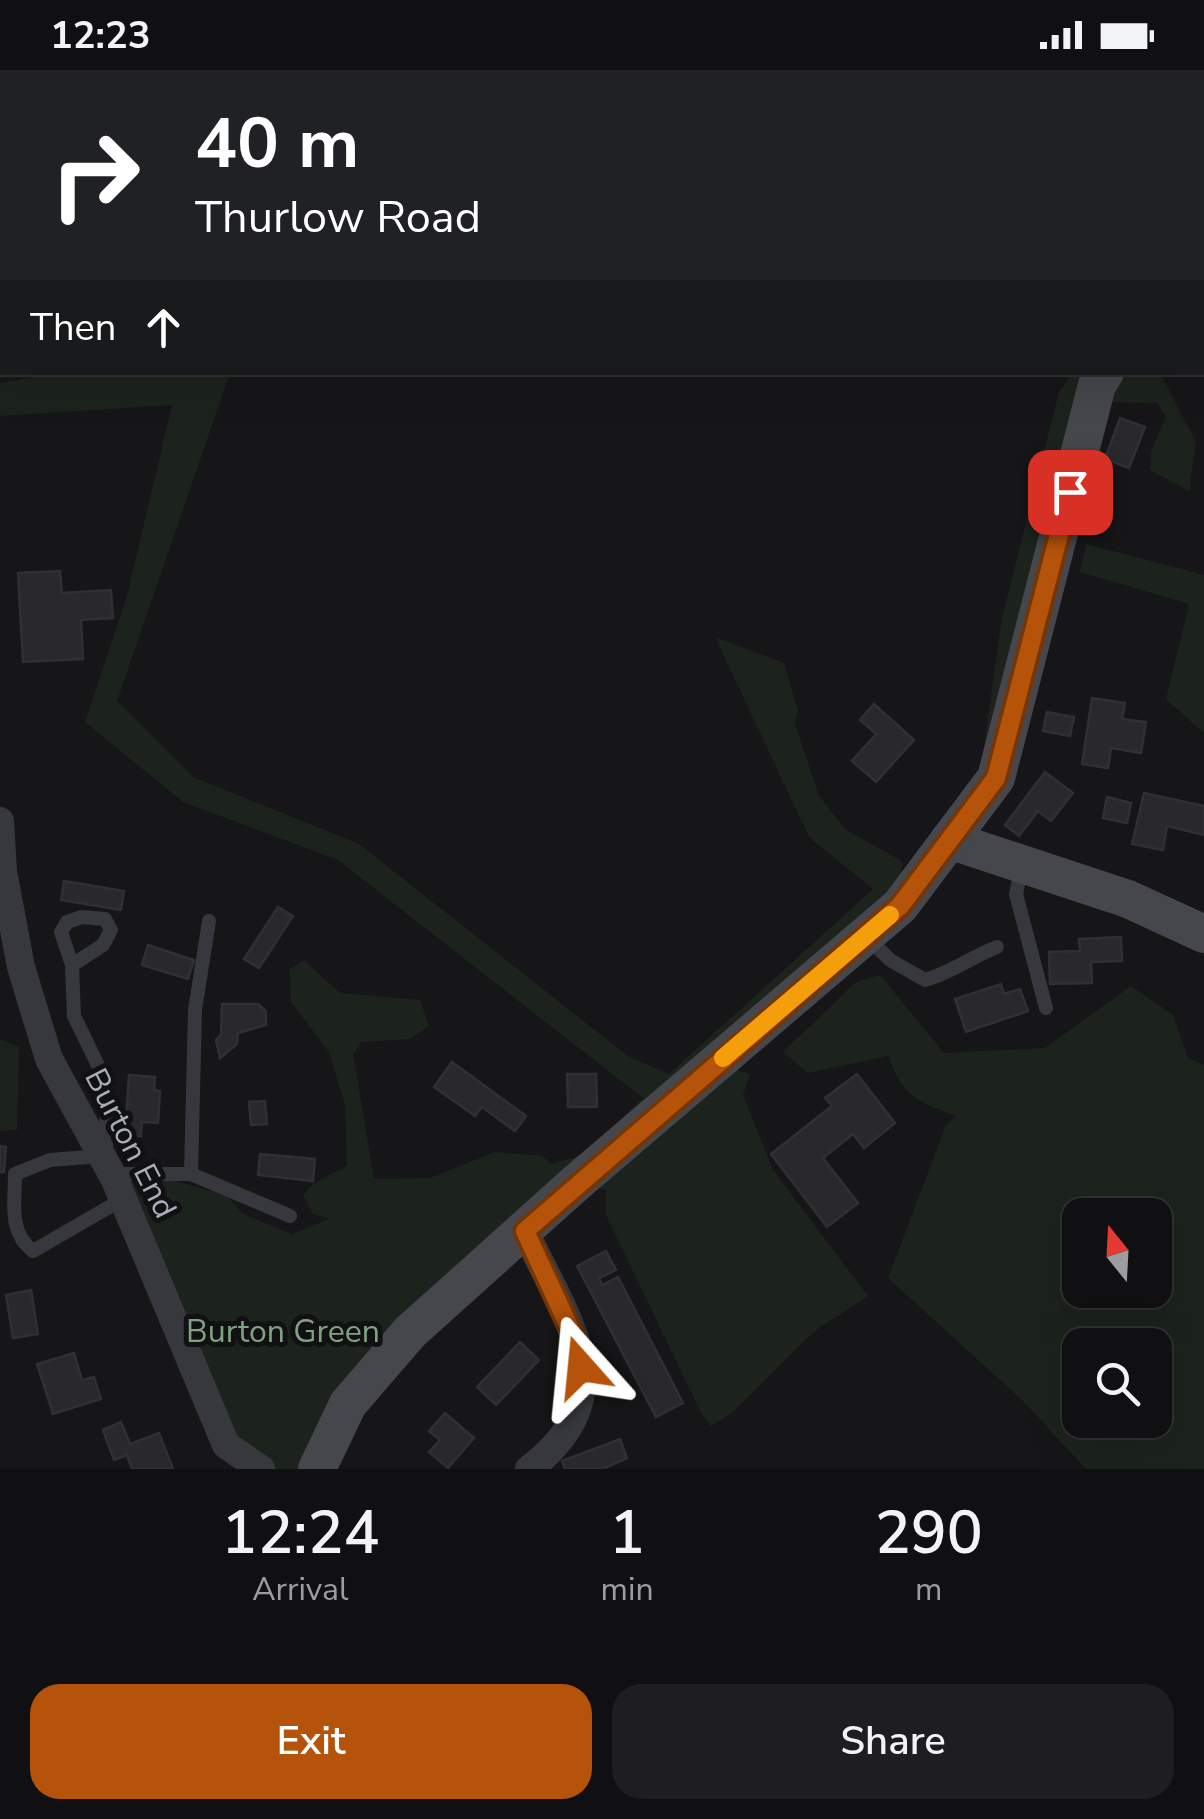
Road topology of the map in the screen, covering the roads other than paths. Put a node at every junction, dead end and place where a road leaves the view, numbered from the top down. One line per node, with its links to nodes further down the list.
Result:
1 (1104, 375): 3 (street)
2 (0, 822): 11 (street, Burton End)
3 (949, 840): 4 (street); 7 (street)
4 (1022, 864): 6 (street); 10 (lane)
5 (209, 921): 12 (lane)
6 (1204, 934)
7 (866, 936): 8 (lane); 14 (street)
8 (997, 947)
9 (72, 965): 11 (lane)
10 (1046, 1008)
11 (110, 1174): 11 (lane); 12 (lane); 15 (street, Burton End)
12 (191, 1174): 13 (lane)
13 (290, 1216)
14 (525, 1231): 16 (street); 17 (street)
15 (261, 1469)
16 (317, 1469)
17 (529, 1469)

